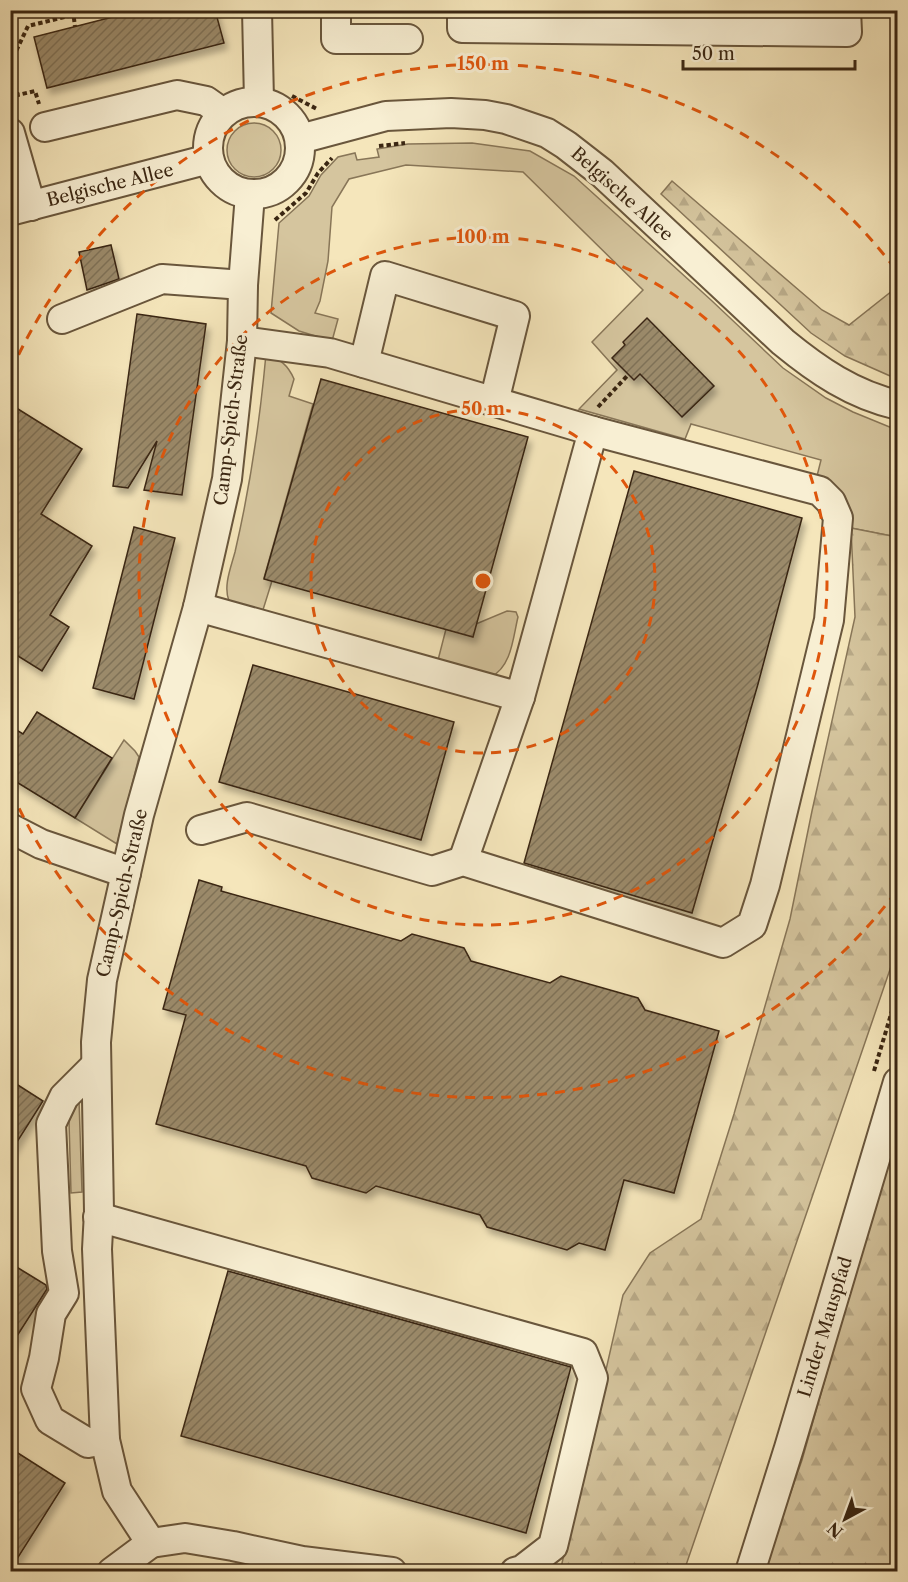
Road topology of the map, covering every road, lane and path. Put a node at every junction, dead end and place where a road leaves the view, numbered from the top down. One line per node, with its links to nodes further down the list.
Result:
1 (257, 10): 10 (street)
2 (336, 10): 7 (street)
3 (462, 10): 4 (street)
4 (846, 10)
5 (73, 13): 6 (path); 8 (path)
6 (75, 27)
7 (408, 39)
8 (10, 64)
9 (10, 71): 12 (path)
10 (259, 101): 11 (street); 14 (street)
11 (223, 113): 12 (street); 18 (street)
12 (45, 127)
13 (10, 133): 20 (street)
14 (300, 139): 19 (street); 28 (street, Belgische Allee)
15 (408, 142): 16 (path)
16 (377, 147)
17 (335, 155): 21 (path)
18 (209, 159): 19 (street); 20 (street, Belgische Allee)
19 (250, 194): 22 (street, Camp-Spich-Straße)
20 (21, 208)
21 (274, 221)
22 (243, 285): 23 (street); 24 (street, Camp-Spich-Straße)
23 (62, 319)
24 (242, 341): 25 (street); 30 (street, Camp-Spich-Straße)
25 (364, 363): 27 (street); 27 (street)
26 (628, 375): 29 (path)
27 (494, 402): 29 (street)
28 (897, 405)
29 (586, 429): 31 (street); 34 (street)
30 (198, 607): 31 (street); 35 (street, Camp-Spich-Straße)
31 (519, 697): 34 (street)
32 (10, 828): 35 (street)
33 (201, 830): 34 (street)
34 (463, 861)
35 (126, 873): 36 (street, Camp-Spich-Straße)
36 (95, 1066): 38 (street, Camp-Spich-Straße); 40 (street)
37 (897, 1082): 46 (street, Linder Mauspfad)
38 (98, 1217): 39 (street, Camp-Spich-Straße); 45 (street)
39 (97, 1248): 40 (street); 41 (street, Camp-Spich-Straße)
40 (57, 1251): 41 (street)
41 (105, 1440): 42 (street, Camp-Spich-Straße)
42 (151, 1543): 43 (street); 44 (street)
43 (112, 1572)
44 (392, 1572)
45 (515, 1572)
46 (750, 1572)

